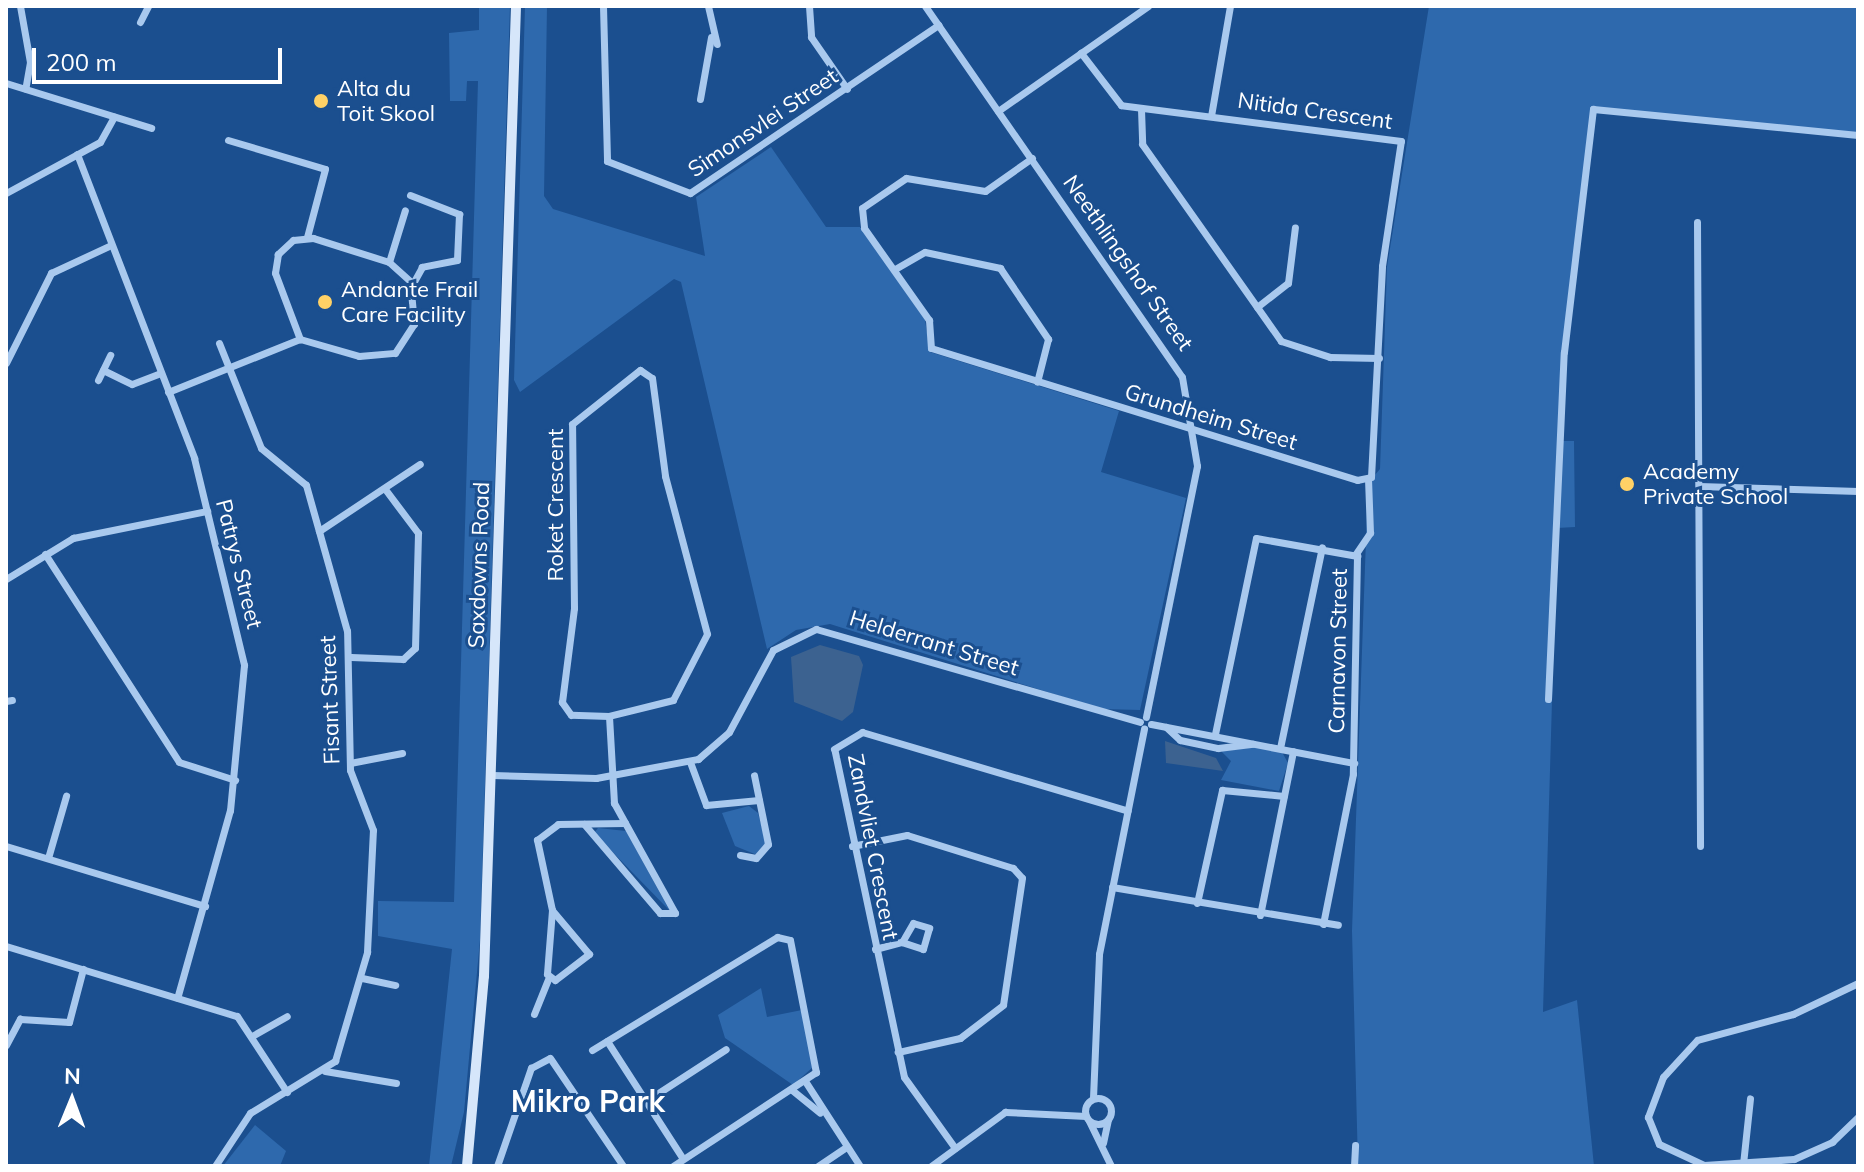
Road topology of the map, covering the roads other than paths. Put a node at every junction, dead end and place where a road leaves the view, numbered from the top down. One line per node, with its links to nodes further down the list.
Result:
1 (20, 6): 14 (street)
2 (148, 6): 10 (street)
3 (516, 6): 75 (street, Saxdowns Road)
4 (603, 6): 15 (street, Simonsvlei Street)
5 (708, 6): 16 (street)
6 (809, 6): 15 (street)
7 (925, 6): 11 (street, Neethlingshof Street)
8 (1148, 6): 12 (street)
9 (1230, 6): 19 (street)
10 (140, 22)
11 (938, 25): 15 (street, Simonsvlei Street); 18 (street, Neethlingshof Street)
12 (1081, 53): 17 (street, Nitida Crescent); 18 (street)
13 (6, 83): 14 (street)
14 (25, 89): 20 (street)
15 (847, 89)
16 (700, 99)
17 (1141, 109): 19 (street, Nitida Crescent); 36 (street)
18 (998, 111): 25 (street, Neethlingshof Street)
19 (1211, 116): 40 (street, Nitida Crescent)
20 (114, 117): 21 (street); 24 (street)
21 (151, 128)
22 (1858, 135): 61 (street)
23 (228, 140): 31 (street)
24 (77, 154): 26 (street); 32 (street, Patrys Street)
25 (1032, 158): 34 (street); 48 (street, Neethlingshof Street)
26 (6, 193)
27 (410, 195): 35 (street)
28 (405, 210): 33 (street)
29 (1697, 222): 51 (street)
30 (1295, 227): 36 (street)
31 (307, 237): 33 (street); 37 (street)
32 (111, 245): 41 (street); 44 (street, Patrys Street)
33 (389, 262): 35 (street)
34 (895, 269): 46 (street, Grundheim Street); 46 (street)
35 (412, 285): 37 (street)
36 (1257, 307): 40 (street)
37 (300, 339): 42 (street)
38 (219, 343): 42 (street, Fisant Street)
39 (110, 355): 43 (street)
40 (1379, 358): 50 (street)
41 (6, 363)
42 (229, 368): 47 (street); 55 (street, Fisant Street)
43 (103, 370): 44 (street); 45 (street)
44 (160, 373): 47 (street, Patrys Street)
45 (98, 380)
46 (1037, 382): 48 (street, Grundheim Street)
47 (168, 392): 54 (street, Patrys Street)
48 (1193, 430): 50 (street, Grundheim Street); 63 (street, Neethlingshof Street)
49 (420, 464): 52 (street)
50 (1368, 479): 58 (street)
51 (1699, 486): 53 (street); 87 (street)
52 (385, 489): 55 (street); 60 (street)
53 (1858, 491)
54 (207, 511): 57 (street); 78 (street, Patrys Street)
55 (319, 531): 60 (street, Fisant Street)
56 (1322, 547): 58 (street, Carnavon Street); 66 (street, Carnavon Street); 69 (street)
57 (45, 554): 59 (street); 78 (street)
58 (1355, 555): 74 (street, Carnavon Street)
59 (6, 579)
60 (351, 657): 73 (street, Fisant Street)
61 (1548, 699)
62 (609, 716): 62 (street, Roket Crescent); 77 (street)
63 (1145, 723): 64 (street, Helderrant Street); 72 (street, Helderrant Street); 82 (street, Neethlingshof Street)
64 (1166, 727): 65 (street, Helderrant Street); 67 (street)
65 (1183, 728): 66 (street, Helderrant Street); 67 (street)
66 (1215, 734): 68 (street, Helderrant Street)
67 (1180, 740): 68 (street)
68 (1258, 743): 69 (street, Helderrant Street)
69 (1280, 748): 70 (street, Helderrant Street)
70 (1293, 751): 74 (street, Helderrant Street); 80 (street)
71 (402, 753): 73 (street)
72 (690, 762): 77 (street, Helderrant Street); 81 (street)
73 (350, 763): 102 (street, Fisant Street)
74 (1354, 763): 95 (street, Carnavon Street)
75 (492, 775): 77 (street, Helderrant Street); 129 (street, Saxdowns Road)
76 (754, 775): 81 (street)
77 (609, 776): 83 (street)
78 (235, 780): 92 (street, Patrys Street)
79 (66, 796): 89 (street)
80 (1284, 796): 91 (street); 94 (street)
81 (759, 800): 88 (street)
82 (1128, 811): 86 (street, Zandvliet Crescent); 90 (street, Neethlingshof Street)
83 (625, 823): 84 (street); 84 (street)
84 (584, 824): 93 (street)
85 (6, 846): 89 (street)
86 (852, 846): 99 (street, Zandvliet Crescent); 113 (street)
87 (1700, 846)
88 (740, 855)
89 (48, 858): 92 (street)
90 (1112, 887): 91 (street); 115 (street, Neethlingshof Street)
91 (1197, 903): 94 (street)
92 (205, 906): 105 (street, Patrys Street)
93 (552, 910): 101 (street); 101 (street)
94 (1260, 915): 95 (street)
95 (1323, 924): 96 (street)
96 (1338, 925)
97 (902, 942): 99 (street)
98 (6, 946): 100 (street)
99 (875, 949): 113 (street, Zandvliet Crescent)
100 (83, 969): 105 (street); 110 (street)
101 (549, 977): 106 (street)
102 (362, 978): 104 (street); 114 (street, Fisant Street)
103 (1858, 983): 135 (street)
104 (395, 985)
105 (177, 998): 108 (street)
106 (534, 1014)
107 (287, 1016): 108 (street)
108 (252, 1036): 119 (street)
109 (607, 1041): 112 (street); 116 (street); 122 (street)
110 (6, 1045)
111 (726, 1049): 122 (street)
112 (592, 1050)
113 (898, 1052): 133 (street, Zandvliet Crescent)
114 (325, 1071): 117 (street); 119 (street)
115 (1096, 1077): 121 (street, Neethlingshof Street); 123 (street, Neethlingshof Street)
116 (805, 1081): 118 (street); 125 (street)
117 (396, 1083)
118 (792, 1090): 125 (street); 134 (street)
119 (287, 1092): 136 (street)
120 (1750, 1098): 135 (street)
121 (1106, 1100): 123 (street); 128 (street, Neethlingshof Street)
122 (646, 1101): 134 (street)
123 (1090, 1101): 124 (street); 127 (street, Neethlingshof Street)
124 (1062, 1111): 127 (street); 133 (street)
125 (820, 1113): 132 (street)
126 (1858, 1117): 135 (street)
127 (1088, 1119): 128 (street); 130 (street)
128 (1108, 1120): 130 (street, Neethlingshof Street)
129 (469, 1125): 137 (street, Saxdowns Road); 138 (street, Saxdowns Road)
130 (1103, 1143): 145 (street)
131 (1355, 1145): 146 (street)
132 (846, 1147): 142 (street); 143 (street)
133 (955, 1148): 144 (street)
134 (683, 1159): 141 (street)
135 (1743, 1164)
136 (215, 1166)
137 (459, 1166)
138 (467, 1166)
139 (497, 1166): 140 (street)
140 (623, 1166)
141 (673, 1166)
142 (818, 1166)
143 (860, 1166)
144 (931, 1166)
145 (1111, 1166)
146 (1354, 1166)

